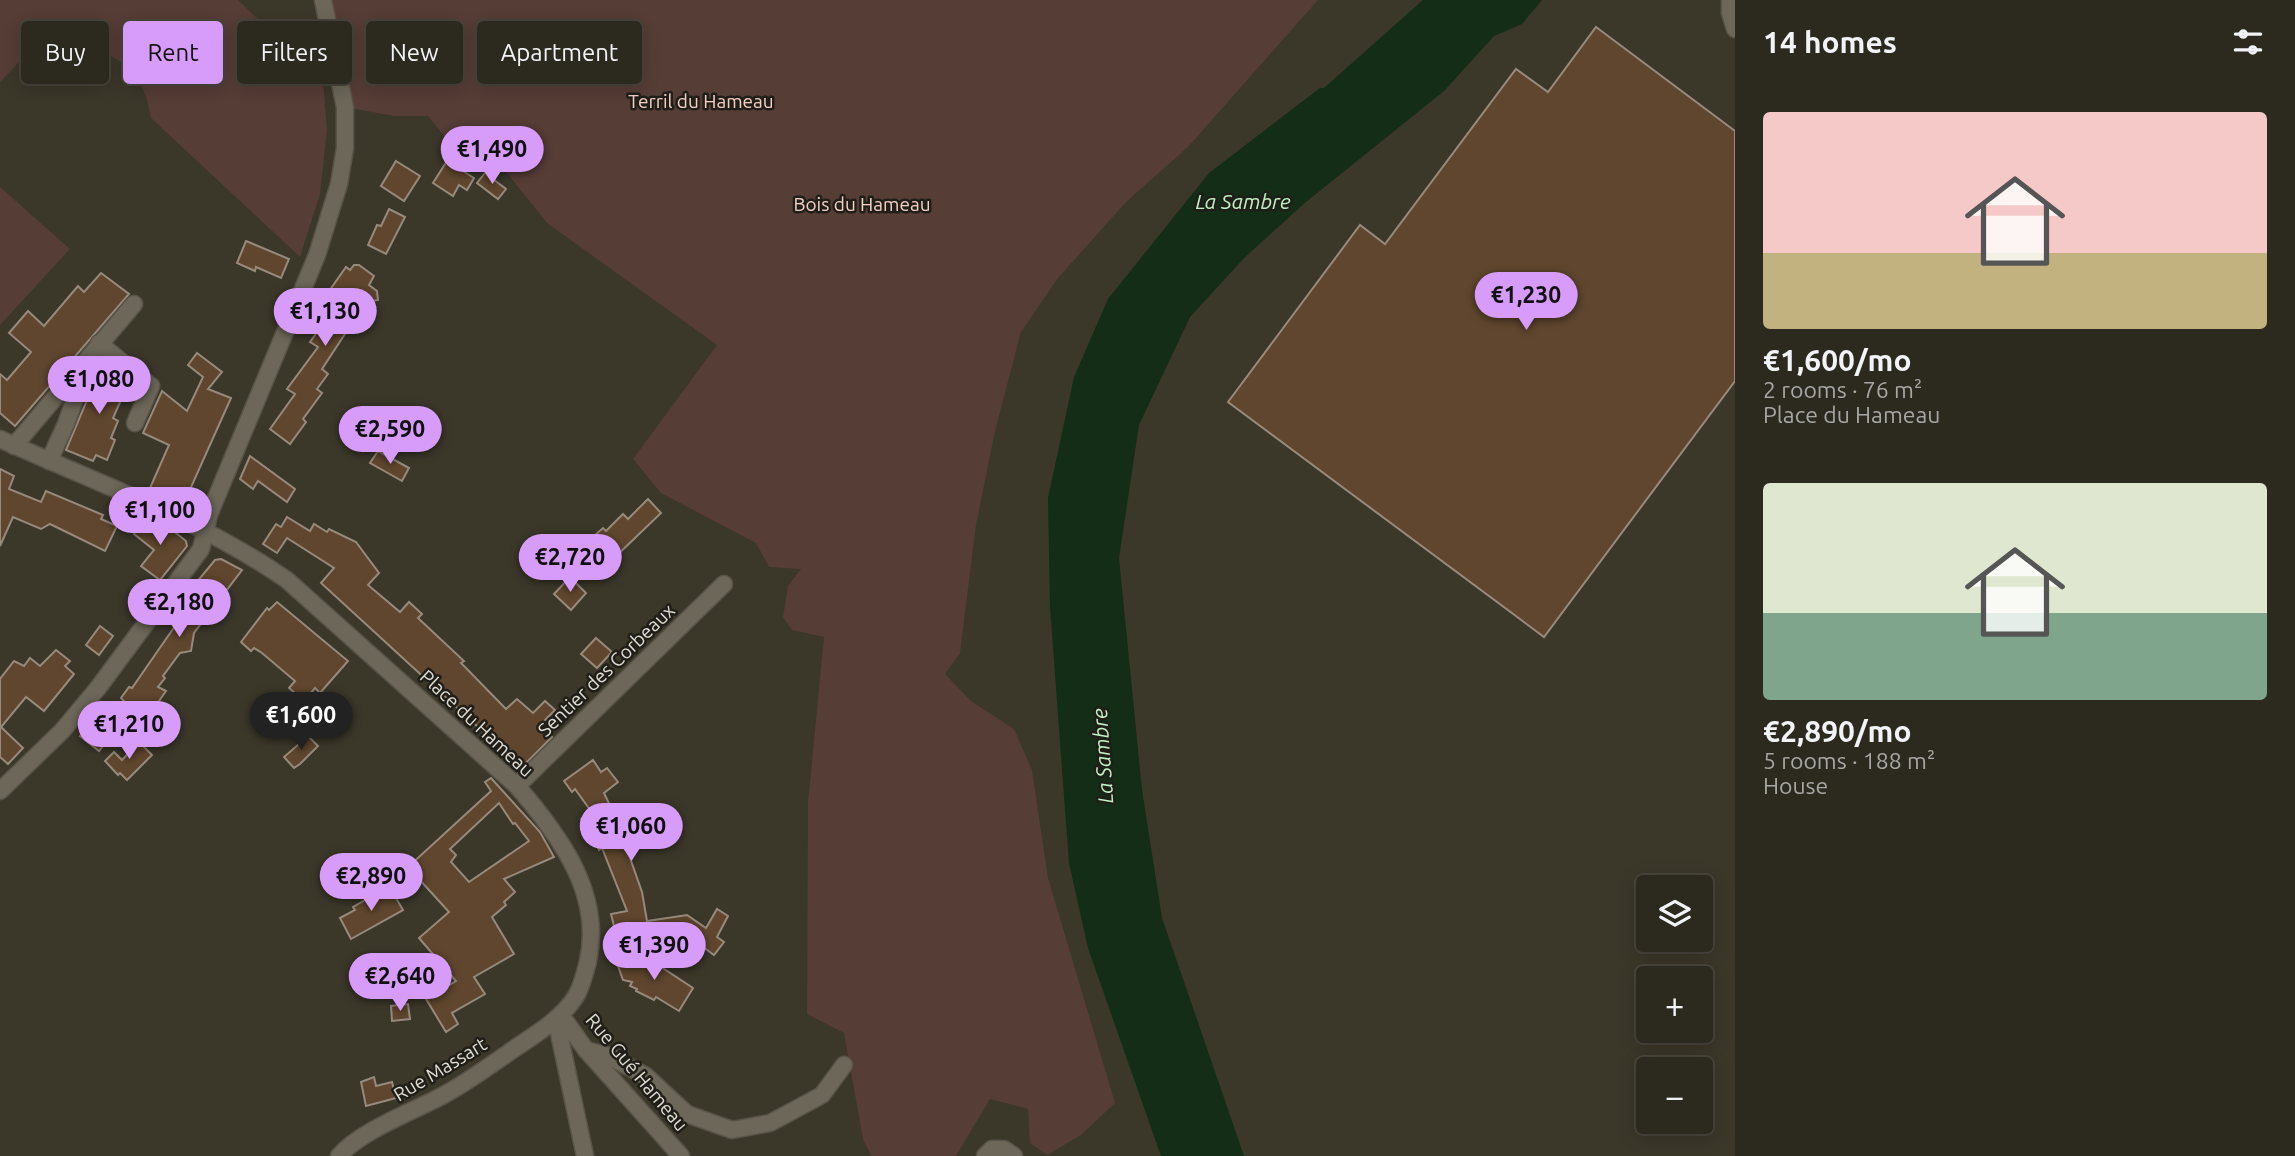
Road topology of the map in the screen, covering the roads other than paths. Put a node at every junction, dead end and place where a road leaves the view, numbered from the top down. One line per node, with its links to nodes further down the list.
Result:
1 (323, 0): 9 (street)
2 (1730, 0): 3 (street)
3 (1735, 29)
4 (134, 304): 5 (street)
5 (95, 349): 6 (street); 7 (street); 8 (street)
6 (135, 424)
7 (7, 442): 8 (street, Place du Hameau)
8 (49, 461): 9 (street, Place du Hameau)
9 (207, 532): 11 (street, Place du Hameau); 12 (street)
10 (724, 584): 11 (street, Sentier des Corbeaux)
11 (517, 786): 13 (street, Place du Hameau)
12 (0, 791)
13 (559, 1017): 14 (street, Rue Gué Hameau); 17 (street, Rue Massart); 18 (street)
14 (586, 1050): 15 (street); 19 (street, Rue Gué Hameau)
15 (844, 1065)
16 (1008, 1154): 20 (street)
17 (339, 1156)
18 (585, 1156)
19 (681, 1156)
20 (985, 1156)

